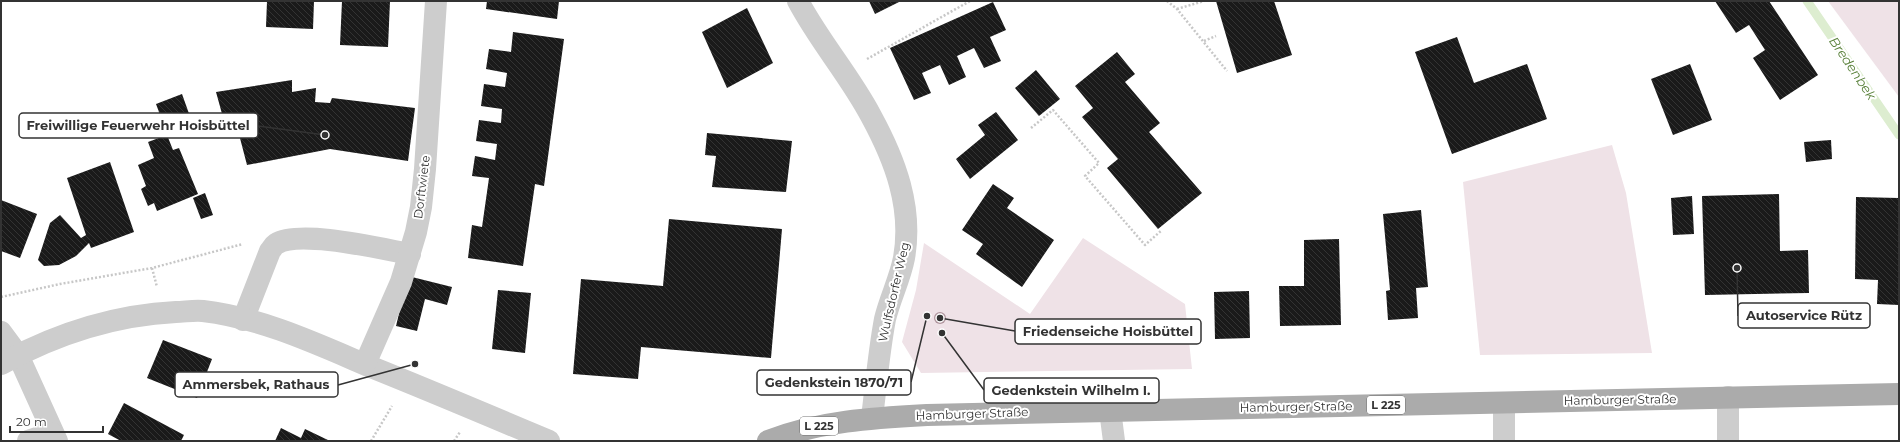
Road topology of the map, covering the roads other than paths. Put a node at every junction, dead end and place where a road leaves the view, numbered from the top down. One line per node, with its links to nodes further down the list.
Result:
1 (436, 1): 3 (street, Dorftwiete)
2 (798, 1): 12 (street, Wulfsdorfer Weg)
3 (410, 254): 4 (street); 7 (street, Dorftwiete)
4 (243, 320): 6 (street); 7 (street)
5 (1, 332): 6 (street)
6 (10, 360): 13 (street)
7 (365, 364): 15 (street)
8 (1899, 394): 9 (main road, Hamburger Straße / L 225)
9 (1728, 397): 10 (main road, Hamburger Straße / L 225); 19 (street)
10 (1504, 403): 11 (main road, Hamburger Straße / L 225); 18 (street)
11 (1110, 410): 12 (main road, Hamburger Straße / L 225); 17 (street)
12 (872, 418): 16 (main road, Hamburger Straße / L 225)
13 (55, 437): 14 (street)
14 (28, 441)
15 (549, 441)
16 (768, 441)
17 (1114, 441)
18 (1504, 441)
19 (1728, 441)

